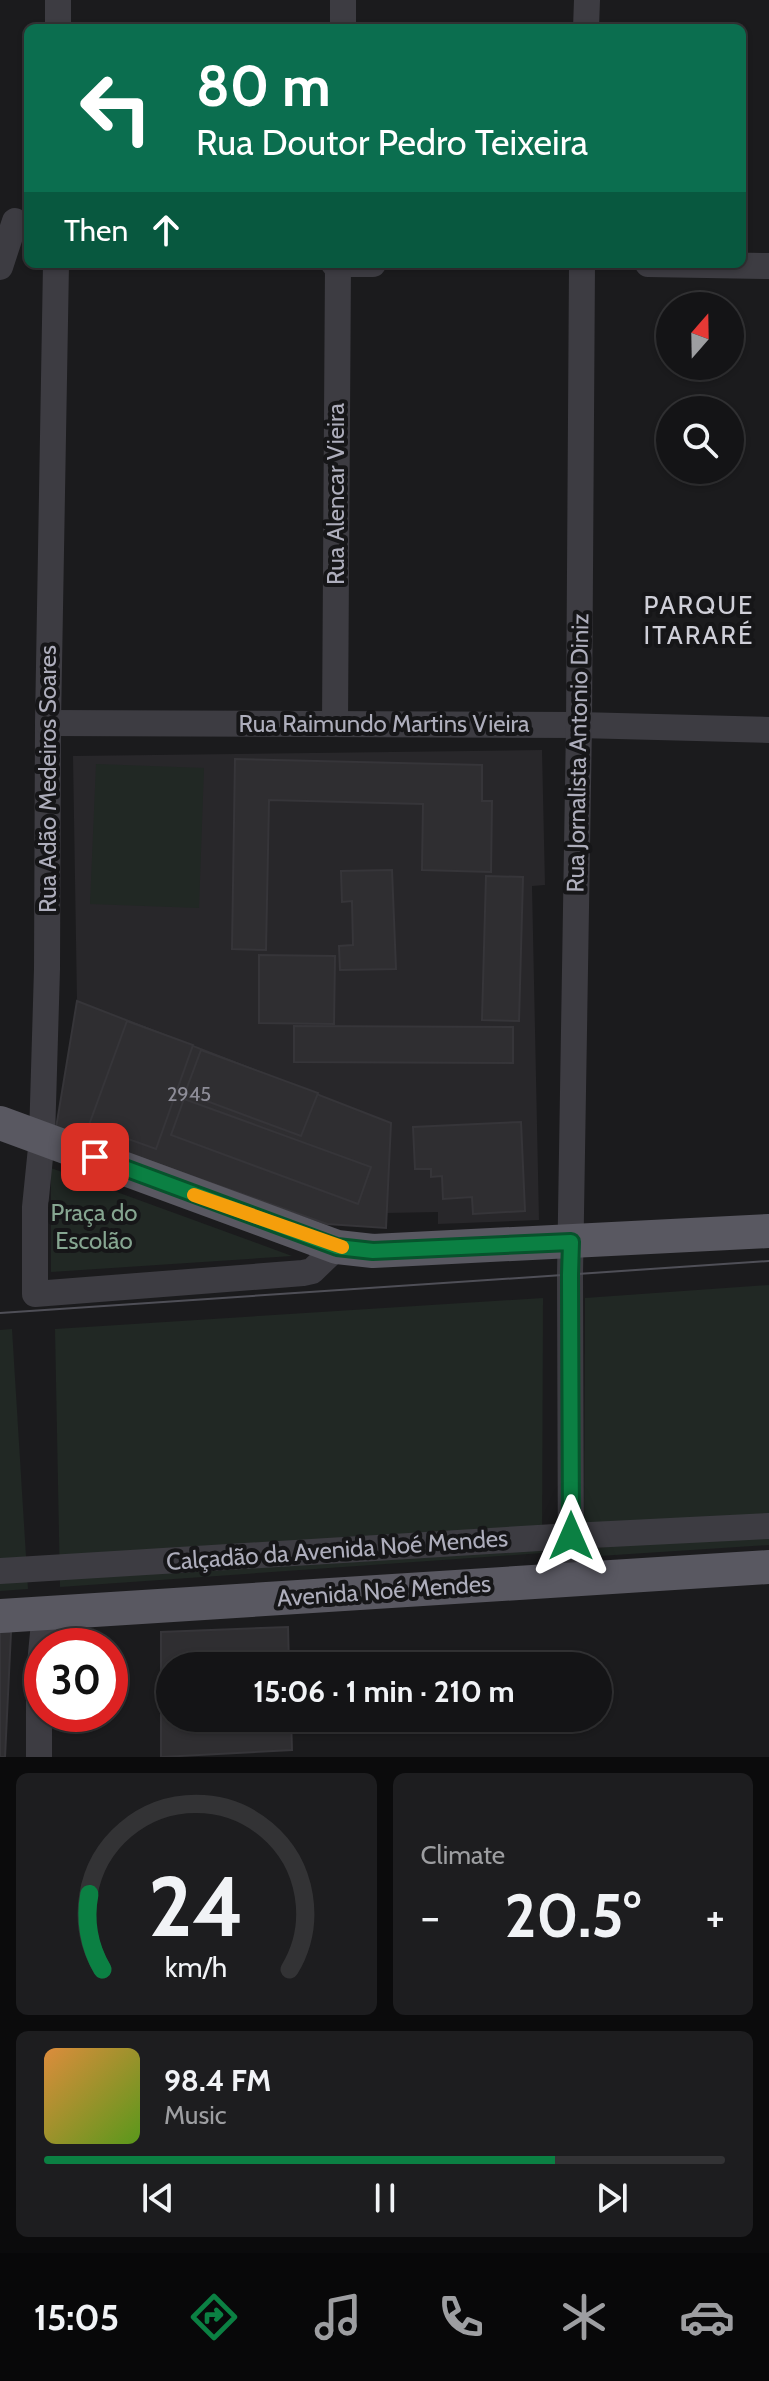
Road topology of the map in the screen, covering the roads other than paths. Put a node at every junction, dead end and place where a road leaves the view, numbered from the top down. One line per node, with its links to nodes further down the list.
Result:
1 (58, 0): 4 (street)
2 (343, 0): 5 (street)
3 (587, 0): 6 (street)
4 (58, 24)
5 (343, 24)
6 (586, 24)
7 (14, 222): 10 (street)
8 (746, 266): 9 (street)
9 (769, 266)
10 (0, 267)
11 (56, 268): 14 (street, Rua Adão Medeiros Soares)
12 (337, 268): 15 (street, Rua Alencar Vieira)
13 (582, 268): 16 (street, Rua Jornalista Antonio Diniz)
14 (48, 723): 15 (street, Rua Raimundo Martins Vieira); 19 (street, Rua Adão Medeiros Soares)
15 (335, 723): 16 (street, Rua Raimundo Martins Vieira)
16 (579, 725): 17 (street, Rua Raimundo Martins Vieira); 21 (street, Rua Jornalista Antonio Diniz)
17 (769, 730)
18 (0, 1123): 19 (main road)
19 (42, 1138): 22 (main road); 22 (street, Rua Adão Medeiros Soares)
20 (769, 1231): 21 (main road)
21 (571, 1242): 22 (main road); 24 (street, Rua Jornalista Antonio Diniz)
22 (337, 1247)
23 (769, 1526): 24 (street, Calçadão da Avenida Noé Mendes)
24 (571, 1536): 26 (street, Calçadão da Avenida Noé Mendes); 27 (street, Rua Jornalista Antonio Diniz)
25 (769, 1567): 27 (main road, Avenida Noé Mendes)
26 (0, 1571)
27 (571, 1579): 28 (main road, Avenida Noé Mendes)
28 (45, 1612): 29 (main road, Avenida Noé Mendes); 30 (street)
29 (0, 1616)
30 (39, 1757)

